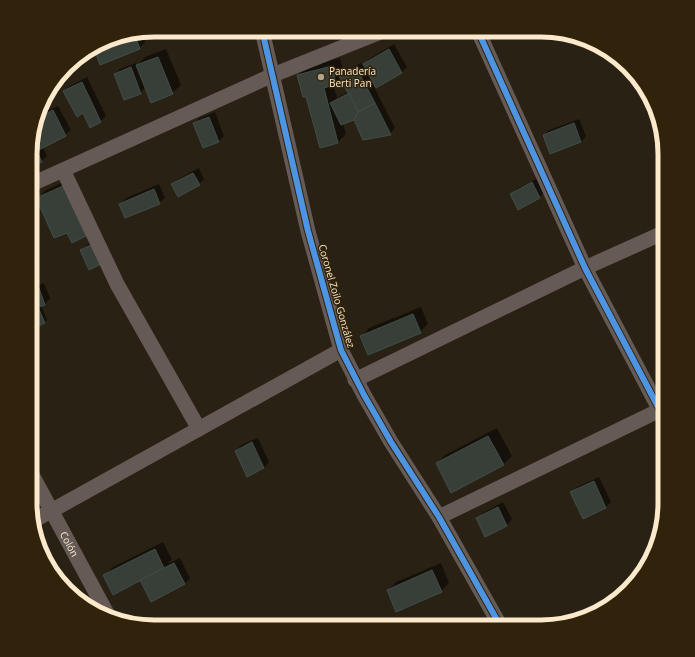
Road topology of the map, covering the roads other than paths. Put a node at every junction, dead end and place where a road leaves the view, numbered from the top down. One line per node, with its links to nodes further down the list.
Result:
1 (264, 37): 4 (street, Coronel Zoilo González)
2 (368, 37): 4 (street)
3 (481, 37): 8 (street)
4 (273, 75): 5 (street); 9 (street, Coronel Zoilo González)
5 (63, 170): 6 (street); 13 (street)
6 (37, 182)
7 (658, 235): 8 (street)
8 (585, 268): 10 (street); 11 (street)
9 (341, 350): 10 (street, Coronel Zoilo González); 13 (street)
10 (355, 380): 16 (street, Coronel Zoilo González)
11 (658, 407)
12 (658, 417): 16 (street)
13 (199, 429): 15 (street)
14 (37, 484): 15 (street, Colón)
15 (52, 511): 17 (street); 18 (street, Colón)
16 (439, 517): 19 (street, Coronel Zoilo González)
17 (38, 518)
18 (105, 609)
19 (497, 620)

